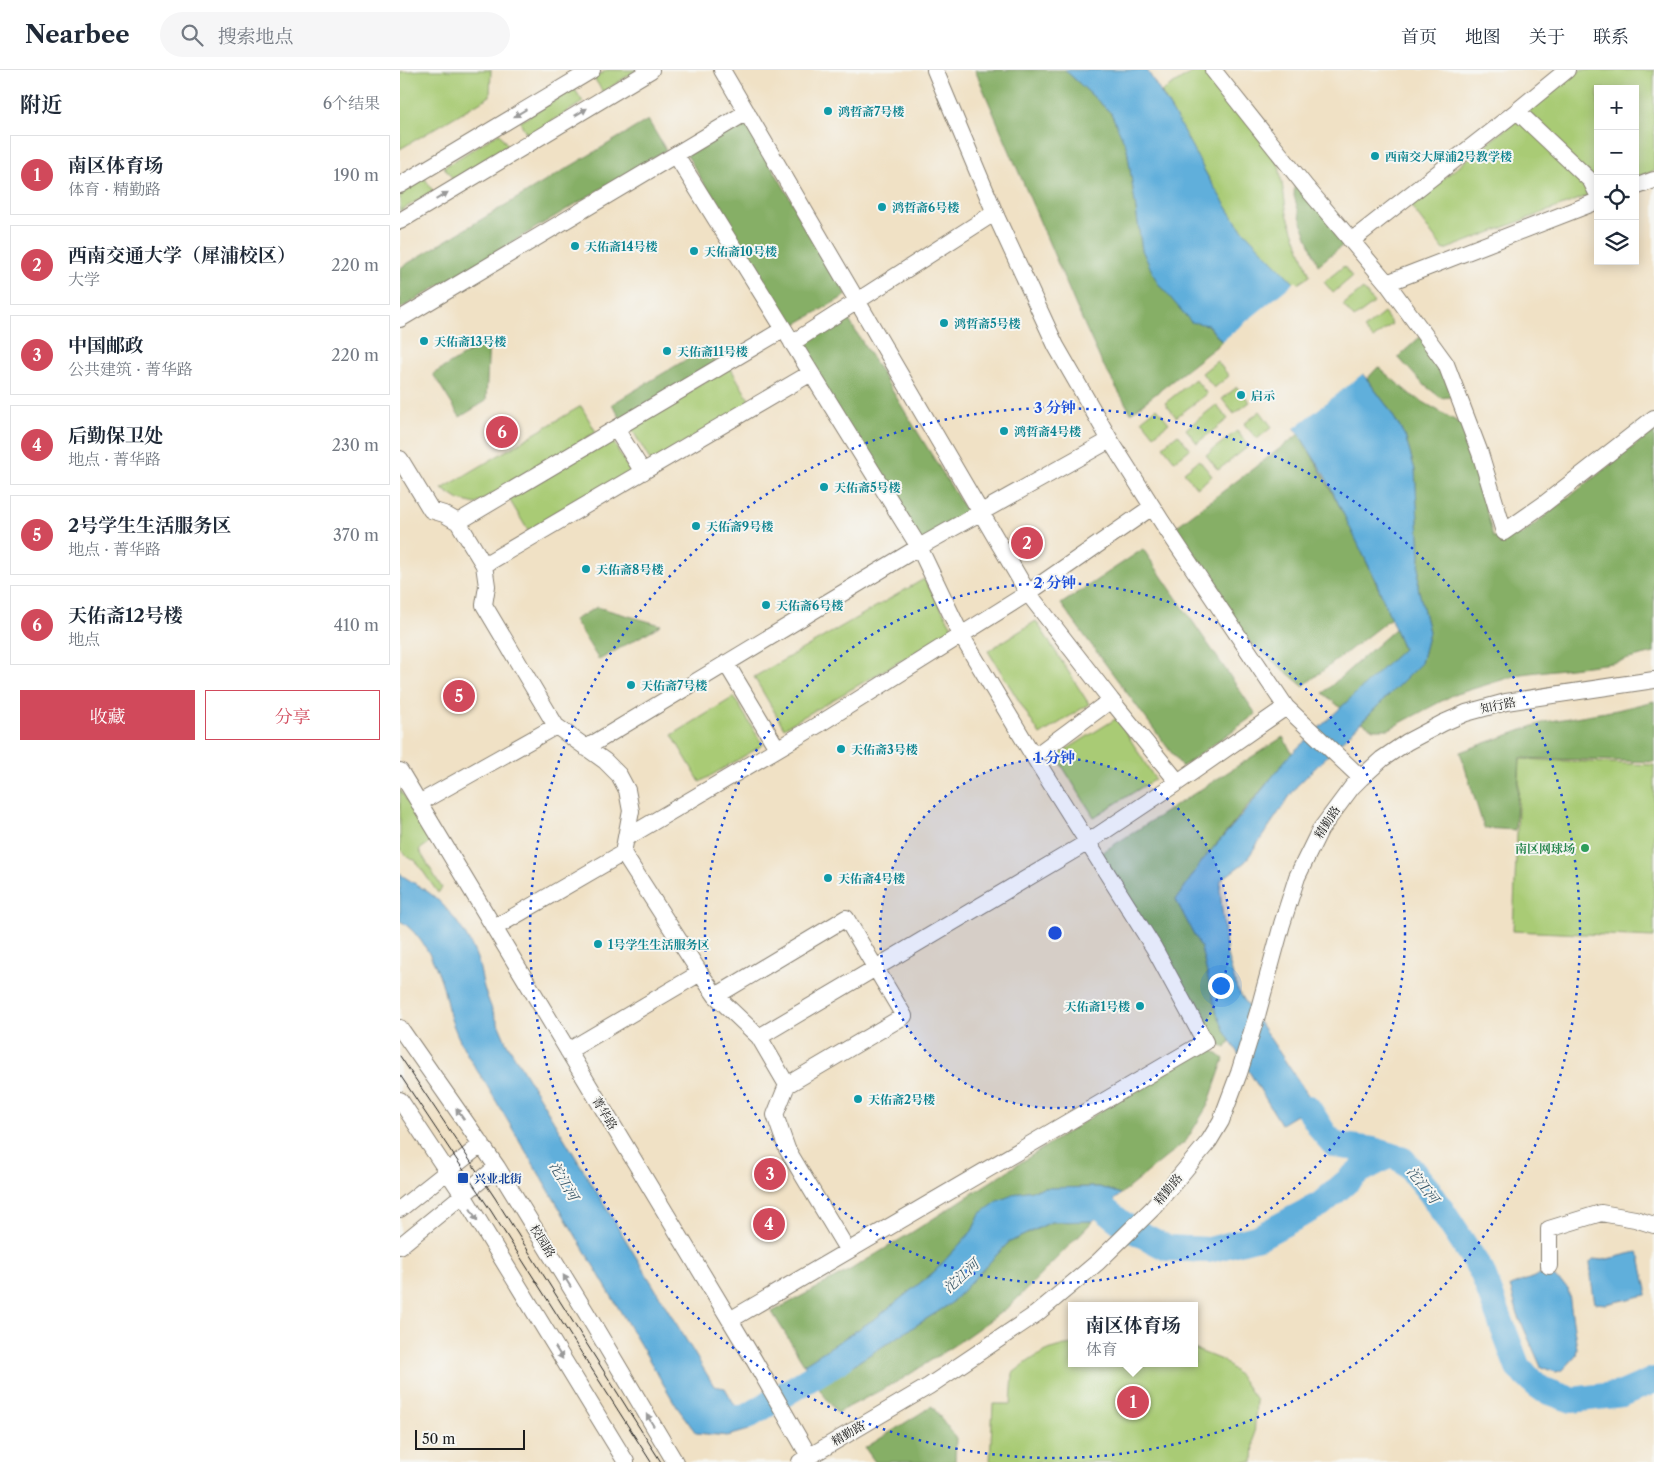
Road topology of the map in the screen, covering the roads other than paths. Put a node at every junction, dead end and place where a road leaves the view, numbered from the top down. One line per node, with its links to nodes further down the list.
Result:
1 (592, 70): 11 (street, one-way to 11)
2 (651, 70): 16 (street, one-way to 2)
3 (722, 70): 8 (street)
4 (935, 70): 15 (street)
5 (1213, 70): 17 (street)
6 (1568, 70): 7 (street)
7 (1517, 111): 12 (street); 17 (street)
8 (747, 112): 9 (street); 19 (street)
9 (676, 154): 20 (street); 21 (street)
10 (1654, 180): 13 (street)
11 (400, 185)
12 (1594, 186)
13 (1639, 186)
14 (1594, 203): 18 (street)
15 (994, 213): 19 (street); 25 (street)
16 (400, 221)
17 (1350, 241): 18 (street)
18 (1387, 283): 23 (street)
19 (857, 301): 21 (street); 29 (street)
20 (400, 319)
21 (788, 336): 22 (street); 24 (street)
22 (810, 373): 27 (street); 31 (street)
23 (1654, 418)
24 (616, 429): 27 (street); 30 (street)
25 (1110, 440): 28 (street); 29 (street)
26 (400, 459): 30 (street)
27 (643, 472): 32 (street)
28 (1152, 507): 33 (street); 38 (street)
29 (981, 512): 31 (street); 33 (street)
30 (458, 522): 32 (street)
31 (919, 547): 34 (street); 35 (street)
32 (484, 566): 39 (street)
33 (1028, 593): 34 (street); 37 (street)
34 (961, 635): 41 (street); 42 (street)
35 (726, 664): 40 (street); 41 (street)
36 (1654, 680): 44 (street, 知行路)
37 (1111, 700): 42 (street); 45 (street)
38 (1286, 707): 44 (street); 45 (street)
39 (556, 726): 40 (street); 46 (street)
40 (586, 748): 48 (street)
41 (777, 748): 48 (street)
42 (1034, 757): 47 (street)
43 (400, 771): 46 (street, 菁华路)
44 (1361, 778): 68 (street, 精勤路)
45 (1178, 782): 47 (street)
46 (419, 803): 49 (street, 菁华路)
47 (1088, 842): 50 (street); 65 (street)
48 (625, 846): 49 (street); 51 (street)
49 (494, 928): 55 (street, 菁华路)
50 (876, 969): 52 (street); 54 (street); 56 (street)
51 (700, 973): 52 (street); 55 (street)
52 (716, 996): 54 (street)
53 (400, 1028): 58 (street, 校园路, one-way to 53)
54 (759, 1037): 56 (street)
55 (568, 1051): 67 (street, 菁华路)
56 (787, 1085): 65 (street)
57 (400, 1100): 60 (street)
58 (482, 1144): 59 (street, 校园路); 60 (street)
59 (497, 1167): 61 (street); 70 (street, 校园路, one-way to 59)
60 (447, 1171): 61 (street); 62 (street)
61 (463, 1195): 64 (street); 69 (street, one-way to 69)
62 (400, 1209)
63 (1654, 1226): 66 (street)
64 (400, 1246)
65 (848, 1250): 67 (street)
66 (1548, 1266)
67 (730, 1320): 68 (street, 菁华路)
68 (805, 1459)
69 (626, 1462)
70 (675, 1462)

